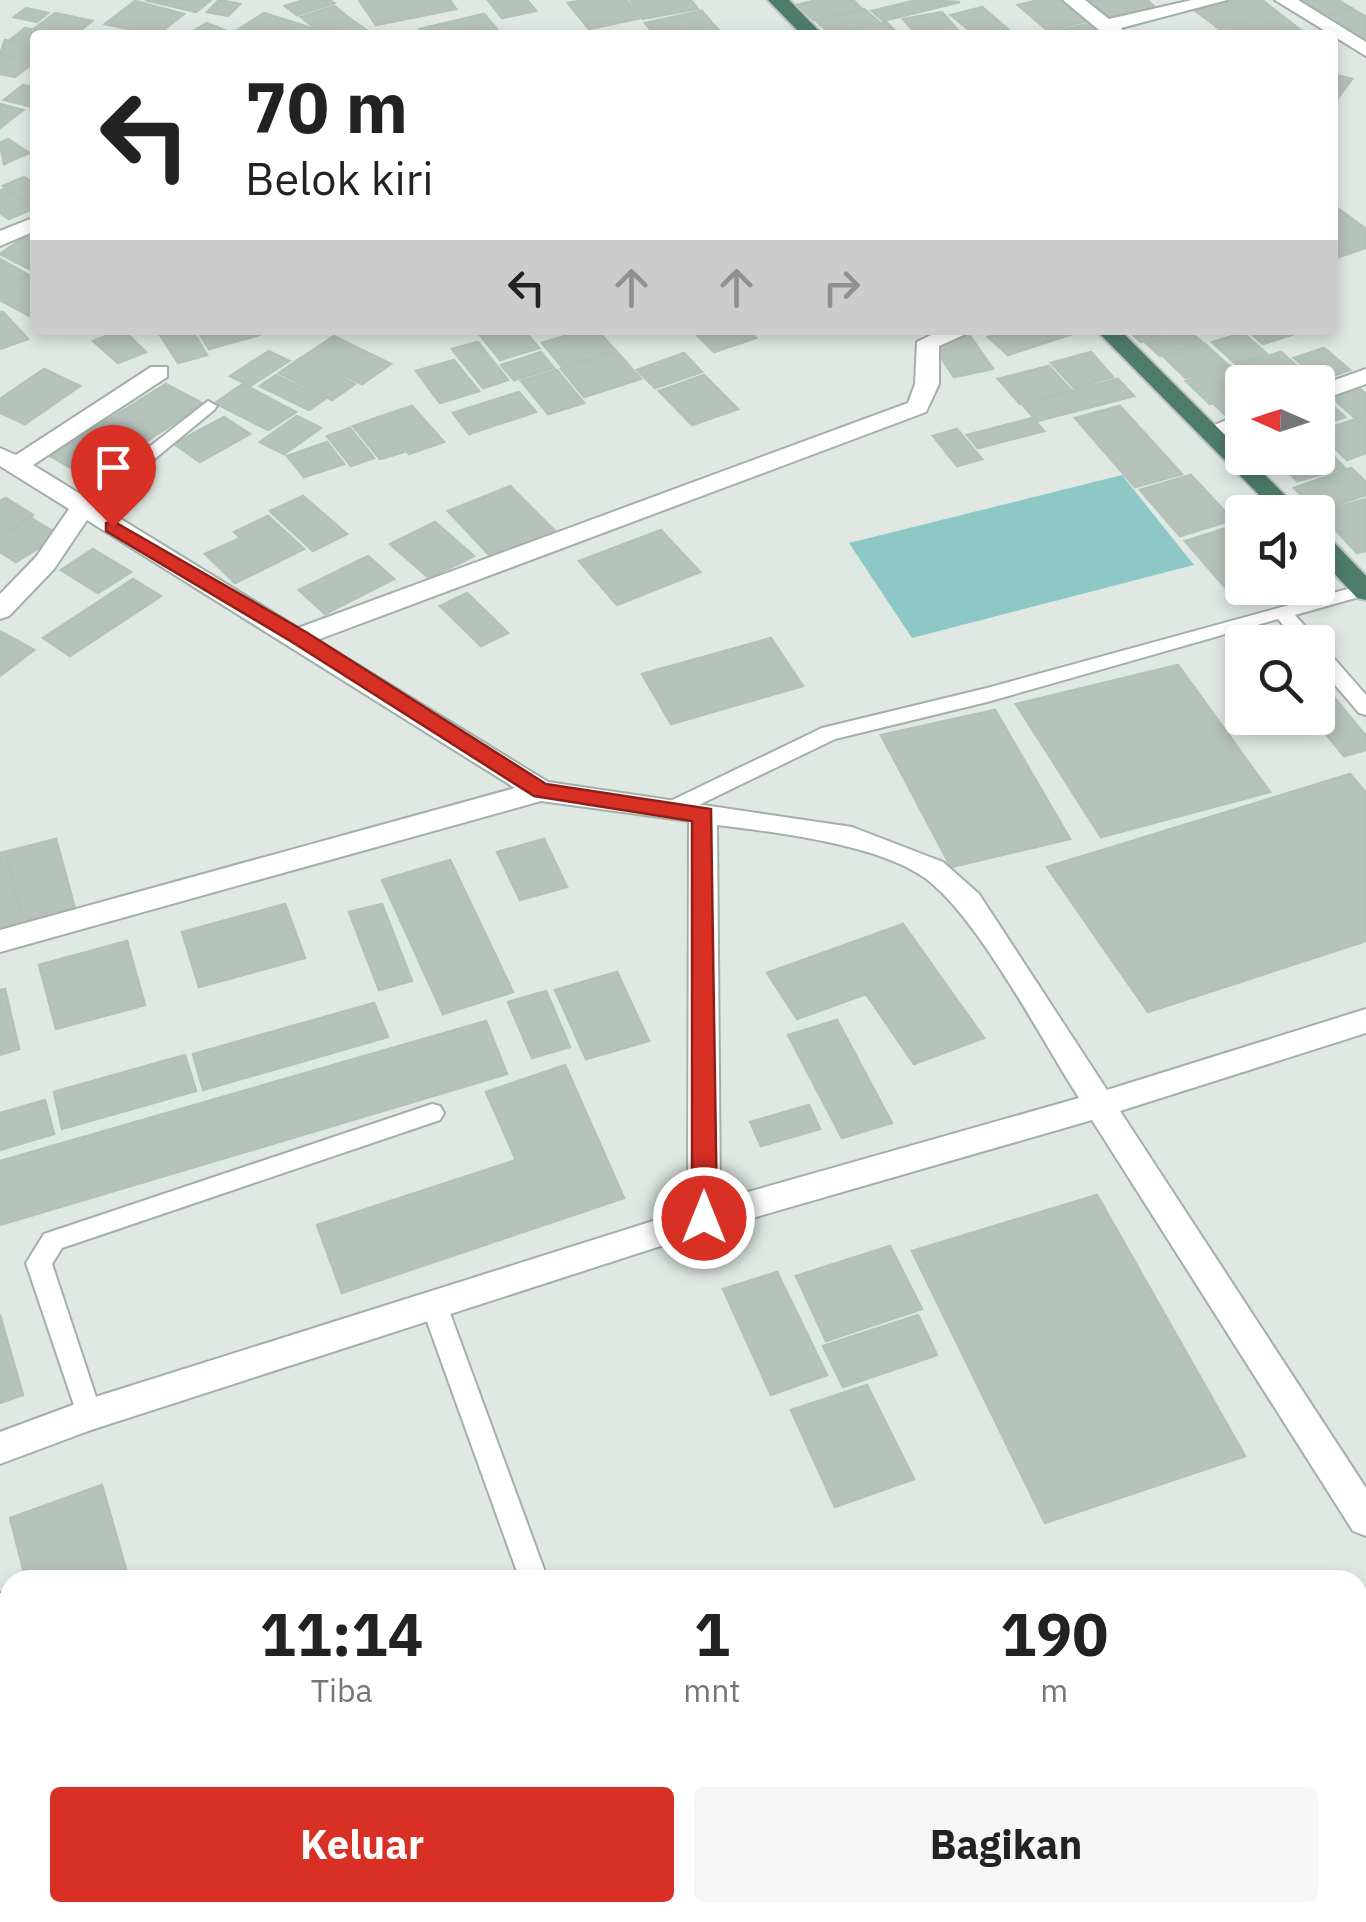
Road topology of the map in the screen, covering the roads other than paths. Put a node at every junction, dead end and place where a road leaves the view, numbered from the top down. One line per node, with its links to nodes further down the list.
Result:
1 (778, 0): 5 (highway)
2 (1074, 0): 6 (street)
3 (1217, 0): 6 (street)
4 (1285, 0): 7 (street)
5 (809, 30)
6 (1112, 30)
7 (1334, 30)
8 (1338, 33): 9 (street)
9 (1366, 50)
10 (0, 216): 11 (street)
11 (18, 230)
12 (949, 335): 28 (street)
13 (1112, 335): 19 (highway)
14 (159, 372): 20 (street)
15 (1366, 376): 16 (street)
16 (1335, 388)
17 (208, 406): 22 (lane)
18 (1225, 426): 19 (street)
19 (1213, 431): 21 (highway)
20 (9, 460): 22 (street)
21 (1274, 495)
22 (82, 508): 25 (street); 28 (street)
23 (1335, 557): 24 (highway)
24 (1361, 582): 26 (lane)
25 (0, 610)
26 (1283, 613): 27 (lane); 32 (lane)
27 (1294, 625)
28 (299, 637): 31 (street)
29 (1335, 672): 30 (lane)
30 (1366, 708)
31 (541, 791): 32 (street); 34 (street)
32 (670, 810): 33 (street)
33 (703, 814): 36 (street); 38 (street)
34 (0, 941)
35 (1366, 1021): 36 (street)
36 (1096, 1106): 38 (street); 42 (street)
37 (432, 1113): 40 (lane)
38 (704, 1218): 39 (street)
39 (434, 1304): 40 (street); 43 (lane)
40 (89, 1415): 41 (street)
41 (0, 1448)
42 (1366, 1519)
43 (530, 1570)

